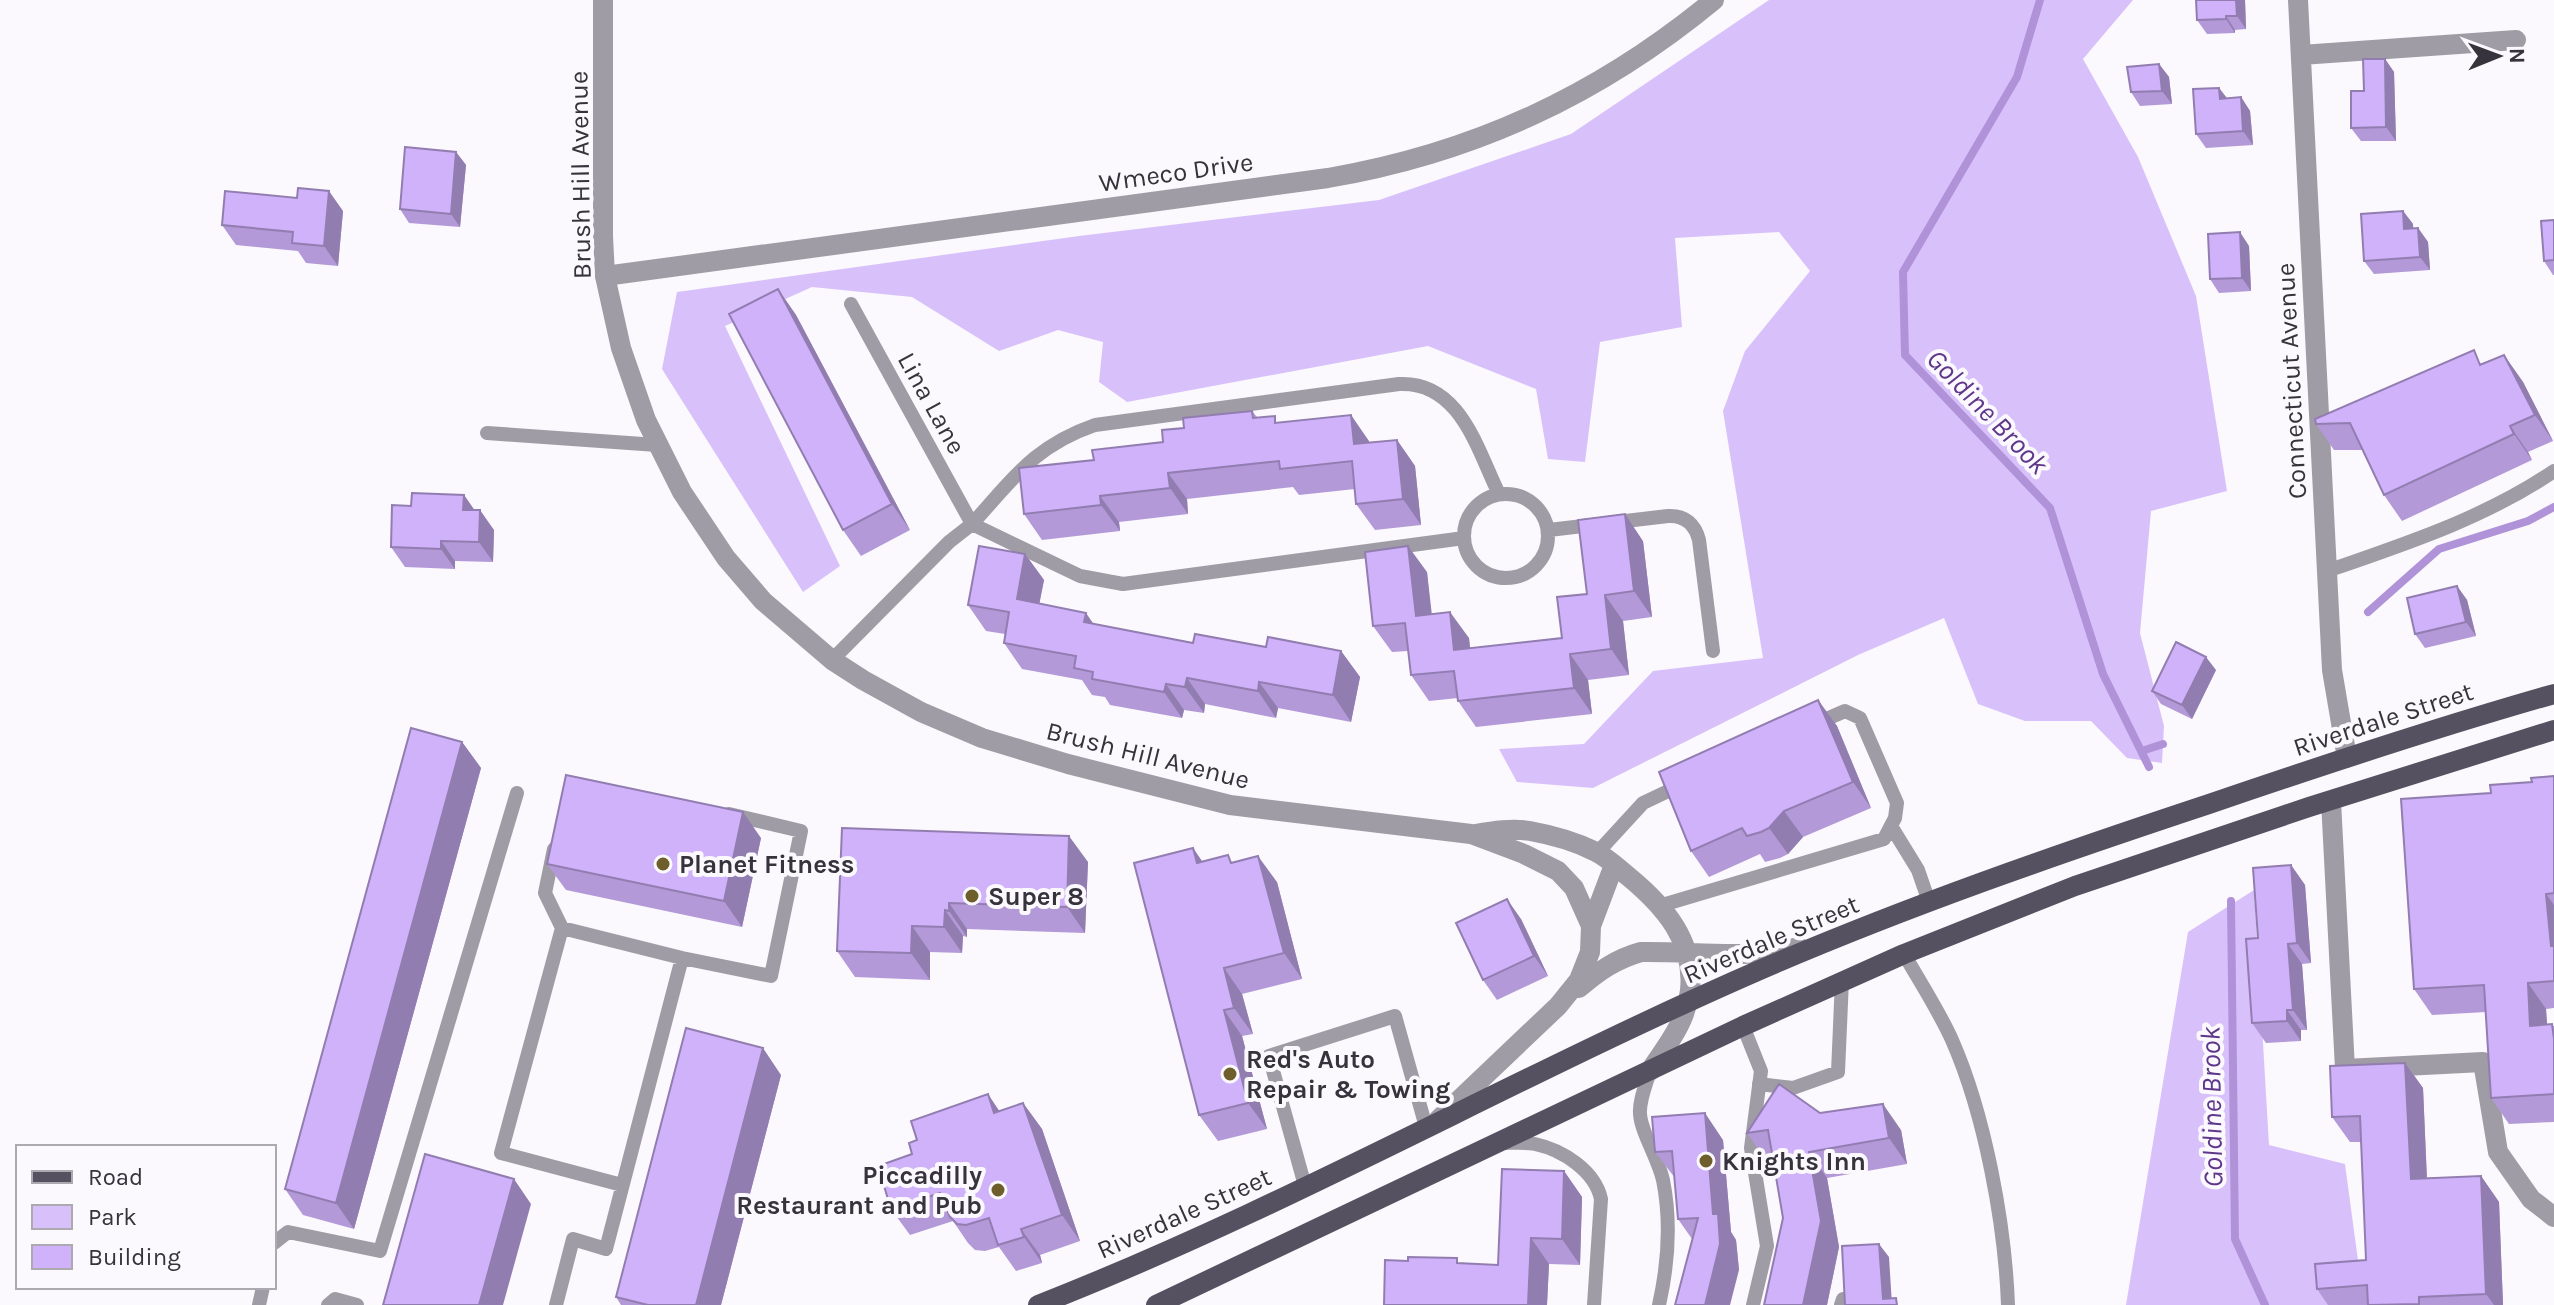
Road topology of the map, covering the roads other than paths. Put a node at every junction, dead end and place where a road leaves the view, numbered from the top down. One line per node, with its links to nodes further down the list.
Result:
1 (603, 0): 6 (street, Brush Hill Avenue)
2 (1714, 0): 6 (street, Wmeco Drive)
3 (2298, 0): 5 (street, Connecticut Avenue)
4 (2516, 40): 5 (street)
5 (2301, 55): 15 (street, Connecticut Avenue)
6 (605, 276): 9 (street, Brush Hill Avenue)
7 (851, 304): 12 (lane, Lina Lane)
8 (487, 433): 9 (lane)
9 (657, 445): 17 (street, Brush Hill Avenue)
10 (2554, 471): 15 (lane)
11 (1499, 494): 12 (lane); 13 (lane); 14 (lane)
12 (972, 524): 14 (lane); 17 (lane)
13 (1549, 530): 14 (lane); 16 (lane)
14 (1464, 538)
15 (2327, 571): 21 (street, Connecticut Avenue)
16 (1713, 651)
17 (832, 660): 28 (street, Brush Hill Avenue)
18 (2554, 694): 21 (main road, Riverdale Street)
19 (2554, 730): 24 (main road)
20 (1802, 731): 26 (lane)
21 (2347, 758): 31 (main road, Riverdale Street)
22 (1700, 777): 29 (lane)
23 (517, 793): 50 (lane)
24 (2331, 801): 37 (main road); 49 (street)
25 (710, 809): 38 (lane)
26 (1891, 826): 31 (lane); 32 (lane)
27 (557, 831): 34 (lane)
28 (1471, 834): 29 (street, Brush Hill Avenue); 33 (street, Brush Hill Avenue)
29 (1598, 852): 30 (street, Brush Hill Avenue)
30 (1614, 865): 32 (street, Brush Hill Avenue); 33 (street)
31 (1929, 902): 35 (main road, Riverdale Street)
32 (1659, 906): 36 (street, Brush Hill Avenue)
33 (1591, 926): 41 (street)
34 (562, 928): 38 (lane); 47 (lane)
35 (1841, 936): 36 (street); 40 (main road, Riverdale Street)
36 (1687, 953): 40 (street, Brush Hill Avenue); 41 (street)
37 (1904, 954): 39 (main road); 59 (lane)
38 (682, 958): 47 (lane)
39 (1842, 980): 42 (main road); 44 (lane)
40 (1688, 1003): 43 (street, Brush Hill Avenue); 45 (main road, Riverdale Street)
41 (1558, 1006): 45 (street)
42 (1743, 1026): 43 (main road); 44 (lane)
43 (1650, 1071): 46 (main road); 57 (lane)
44 (1759, 1084): 58 (lane)
45 (1431, 1125): 48 (main road, Riverdale Street); 48 (lane)
46 (1495, 1144): 55 (main road); 56 (lane)
47 (622, 1185): 53 (lane)
48 (1305, 1186): 54 (main road, Riverdale Street)
49 (2554, 1217)
50 (276, 1241)
51 (328, 1305): 52 (lane)
52 (357, 1305)
53 (556, 1305)
54 (1038, 1305)
55 (1156, 1305)
56 (1594, 1305)
57 (1659, 1305)
58 (1753, 1305)
59 (2008, 1305)

